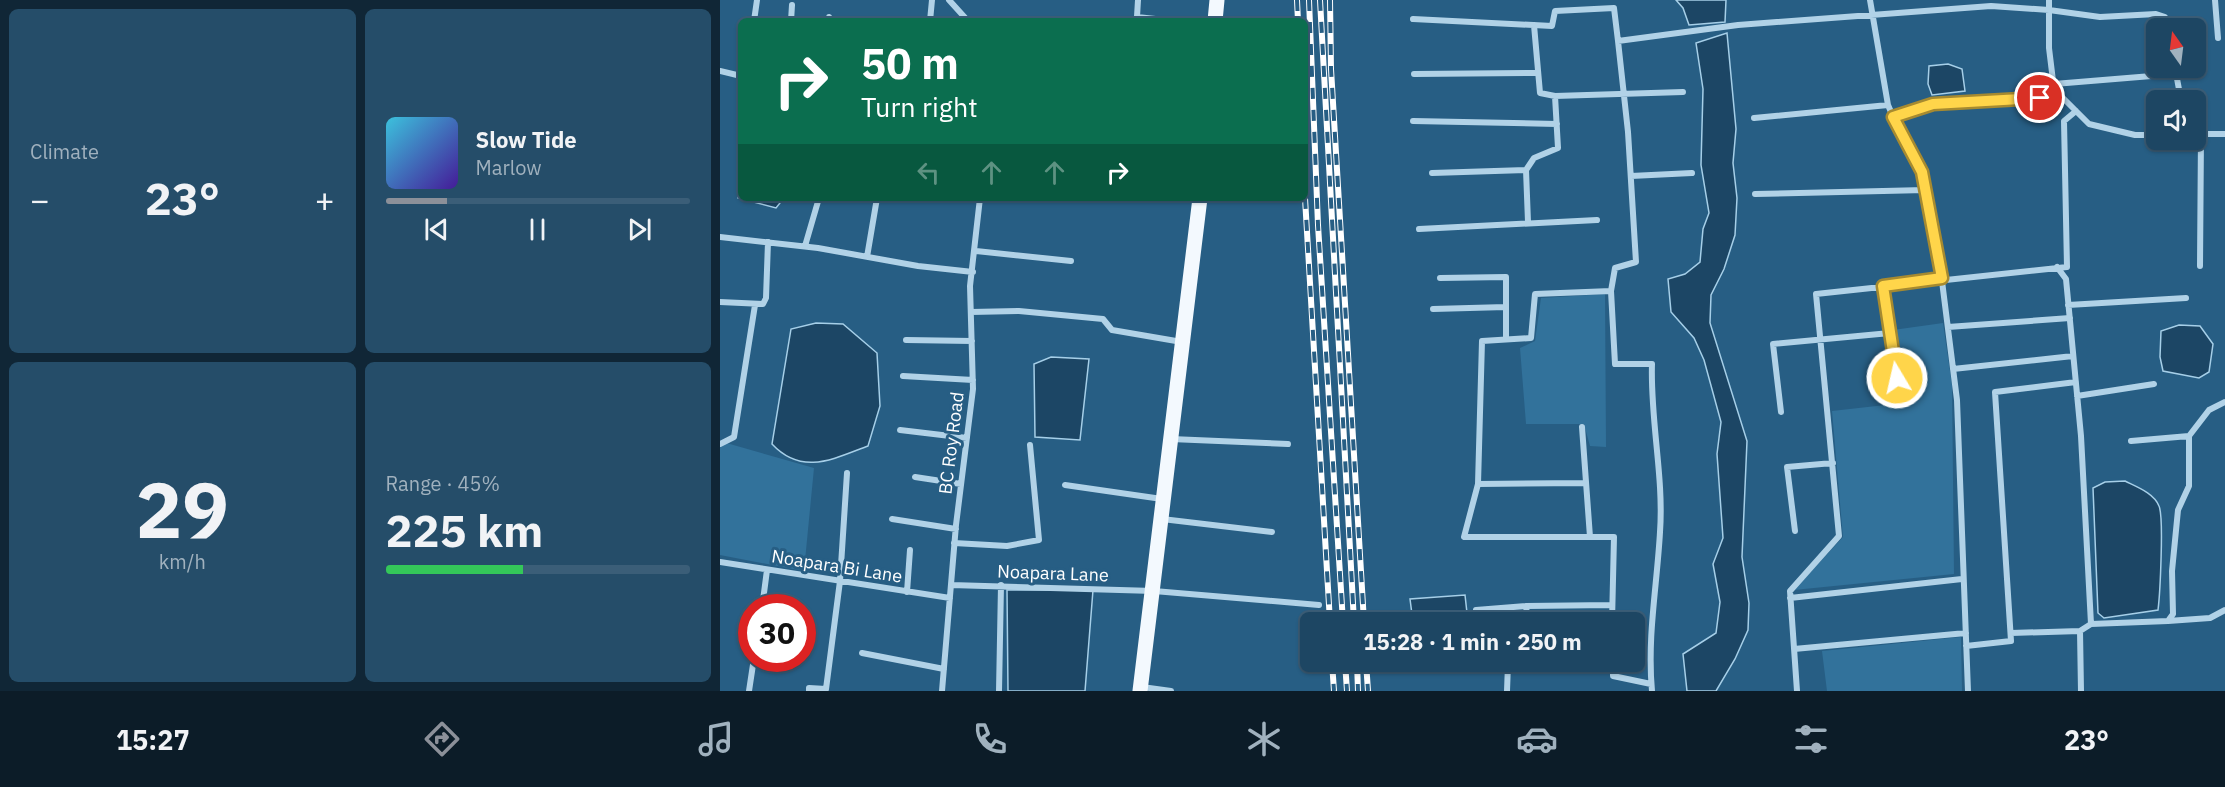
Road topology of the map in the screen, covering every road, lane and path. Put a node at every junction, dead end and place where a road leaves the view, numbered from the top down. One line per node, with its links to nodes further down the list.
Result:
1 (757, 0): 12 (street)
2 (932, 0): 14 (street)
3 (950, 0): 15 (street)
4 (1138, 0): 16 (street)
5 (1217, 0): 17 (main road)
6 (1870, 0): 11 (street)
7 (2049, 0): 10 (street)
8 (2215, 0): 21 (street)
9 (792, 5): 13 (street)
10 (2049, 10): 11 (street); 18 (street); 28 (street)
11 (1871, 15): 22 (street); 33 (street)
12 (754, 18)
13 (791, 18)
14 (930, 18)
15 (965, 18)
16 (1146, 18)
17 (1215, 18)
18 (2165, 18)
19 (1413, 19): 20 (street)
20 (1534, 25): 22 (street); 24 (street)
21 (2218, 38)
22 (1618, 41): 30 (street)
23 (720, 71): 27 (street)
24 (1538, 73): 25 (street); 31 (street)
25 (1413, 74)
26 (2146, 74): 28 (street)
27 (738, 75)
28 (2054, 84): 32 (street)
29 (1683, 92): 30 (street)
30 (1624, 93): 31 (street); 46 (street)
31 (1556, 96): 38 (street)
32 (2062, 97): 34 (street); 35 (street)
33 (1888, 105): 35 (street); 36 (street)
34 (2076, 111): 41 (street); 63 (street)
35 (1893, 117): 47 (street)
36 (1754, 118)
37 (1413, 121): 38 (street)
38 (1557, 124): 43 (street)
39 (2206, 134): 40 (street)
40 (2225, 134)
41 (2146, 135)
42 (2199, 150): 62 (street)
43 (1526, 170): 44 (street); 54 (street)
44 (1432, 173)
45 (1692, 173): 46 (street)
46 (1630, 176): 68 (street)
47 (1925, 190): 48 (street); 66 (street)
48 (1755, 194)
49 (818, 201): 58 (street)
50 (876, 201): 60 (street)
51 (980, 201): 59 (street, BC Roy Road)
52 (1200, 201): 83 (main road)
53 (1597, 220): 54 (street)
54 (1528, 222): 55 (street)
55 (1419, 229)
56 (720, 237): 57 (street)
57 (768, 242): 58 (street); 71 (street)
58 (805, 246): 60 (street)
59 (976, 251): 61 (street); 64 (street, BC Roy Road)
60 (867, 257): 64 (street)
61 (1071, 261)
62 (2200, 266)
63 (2057, 267): 66 (street); 72 (street)
64 (973, 272): 75 (street, BC Roy Road)
65 (1440, 278): 73 (street)
66 (1942, 278): 67 (street); 77 (street)
67 (1883, 286): 78 (street); 80 (street)
68 (1611, 291): 79 (street); 149 (street)
69 (2186, 298): 72 (street)
70 (720, 302): 71 (street)
71 (755, 304): 100 (street)
72 (2068, 305): 76 (street)
73 (1506, 307): 74 (street); 79 (street)
74 (1433, 309)
75 (971, 312): 82 (street, BC Roy Road); 83 (street)
76 (2070, 318): 77 (street); 84 (street)
77 (1948, 327): 85 (street)
78 (1890, 333): 80 (street); 91 (street)
79 (1506, 339): 109 (street)
80 (1820, 339): 93 (street); 103 (street)
81 (906, 340): 82 (street)
82 (972, 341): 87 (street, BC Roy Road)
83 (1183, 342): 98 (main road)
84 (2073, 356): 85 (street); 88 (street)
85 (1953, 369): 121 (street)
86 (903, 376): 87 (street)
87 (973, 380): 97 (street, BC Roy Road)
88 (2076, 382): 90 (street); 141 (street)
89 (2154, 384): 90 (street)
90 (2077, 396): 138 (street)
91 (1900, 401)
92 (2225, 402): 96 (street)
93 (1781, 412)
94 (1582, 427): 106 (street)
95 (900, 430): 97 (street)
96 (2189, 436): 99 (street); 137 (street)
97 (967, 438): 107 (street, BC Roy Road)
98 (1171, 439): 101 (street); 110 (main road)
99 (2131, 441)
100 (720, 444)
101 (1288, 444)
102 (1030, 445): 117 (street)
103 (1833, 463): 114 (street); 129 (street)
104 (848, 473): 122 (street)
105 (915, 477): 107 (street)
106 (1584, 483): 109 (street); 116 (street)
107 (961, 484): 113 (street, BC Roy Road)
108 (1065, 484): 110 (street)
109 (1478, 484): 116 (street)
110 (1164, 500): 112 (main road)
111 (892, 519): 113 (street)
112 (1162, 519): 115 (street); 125 (main road)
113 (956, 529): 117 (street, BC Roy Road)
114 (1795, 531)
115 (1272, 532)
116 (1590, 537): 131 (street)
117 (954, 543): 123 (street, BC Roy Road)
118 (910, 550): 126 (street)
119 (720, 562): 120 (street, Noapara Bi Lane)
120 (767, 570): 122 (street, Noapara Bi Lane); 127 (street)
121 (1962, 579): 129 (street); 140 (street)
122 (840, 581): 126 (street, Noapara Bi Lane); 152 (street)
123 (951, 585): 124 (street, Noapara Lane); 128 (street, BC Roy Road)
124 (1001, 585): 125 (street, Noapara Lane); 154 (street)
125 (1154, 591): 130 (street, Noapara Lane); 150 (main road)
126 (907, 592): 128 (street, Noapara Bi Lane)
127 (764, 594)
128 (950, 598): 145 (street, BC Roy Road)
129 (1790, 598): 143 (street)
130 (1319, 605)
131 (1611, 605): 132 (street); 136 (street)
132 (1526, 606): 133 (street); 135 (street)
133 (1476, 610)
134 (2225, 610): 137 (street)
135 (1527, 612)
136 (1611, 612)
137 (2168, 621): 138 (street)
138 (2091, 624): 139 (street)
139 (2080, 630): 141 (street); 159 (street)
140 (1966, 633): 142 (street); 143 (street)
141 (2011, 633): 142 (street)
142 (1966, 646): 158 (street)
143 (1794, 649): 157 (street)
144 (862, 653): 145 (street)
145 (944, 669): 153 (street, BC Roy Road)
146 (752, 672): 151 (street)
147 (1508, 672): 156 (street)
148 (1613, 672): 149 (street)
149 (1652, 687)
150 (1140, 689): 155 (street)
151 (749, 691)
152 (809, 691)
153 (942, 691)
154 (999, 691)
155 (1171, 691)
156 (1507, 691)
157 (1797, 691)
158 (1968, 691)
159 (2081, 691)

